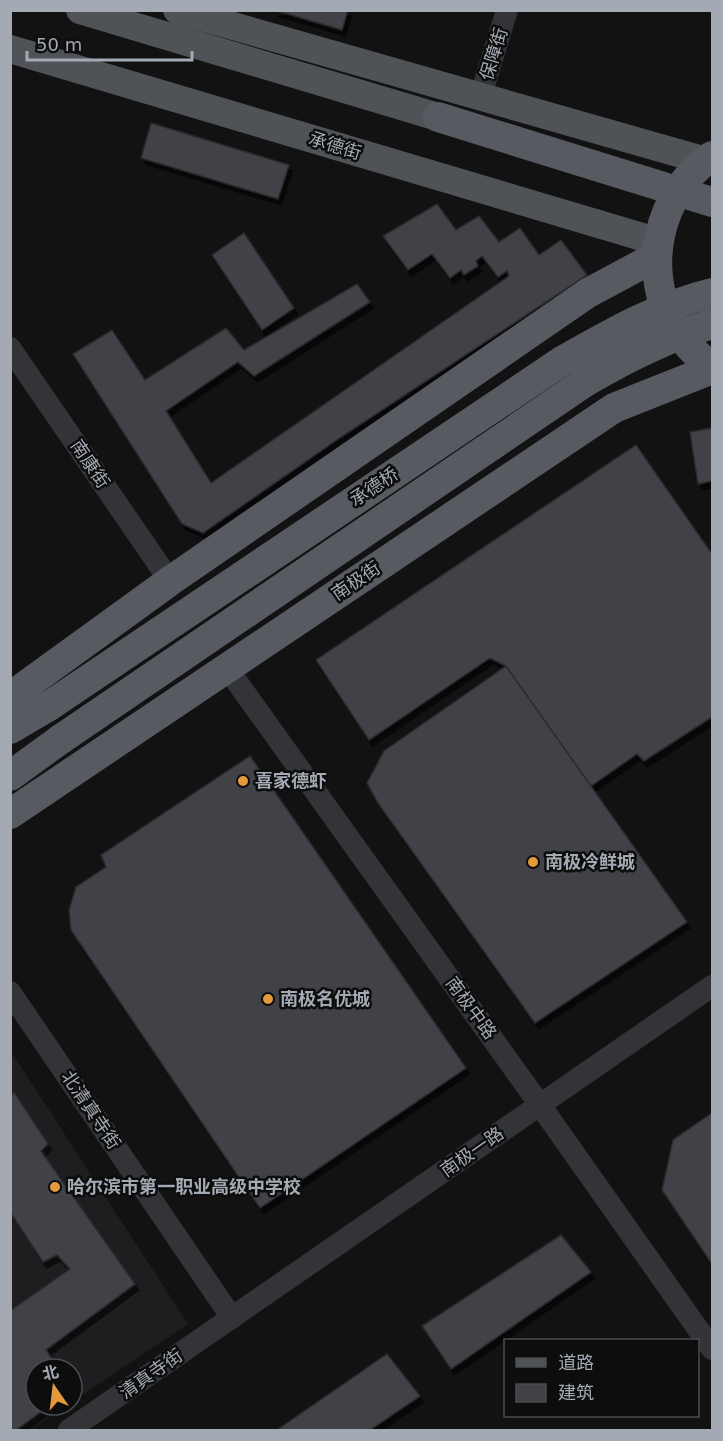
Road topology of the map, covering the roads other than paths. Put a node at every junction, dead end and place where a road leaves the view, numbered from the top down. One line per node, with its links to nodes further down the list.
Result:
1 (80, 10): 6 (main road)
2 (177, 10): 5 (main road)
3 (507, 10): 5 (street, 保障街)
4 (10, 49): 9 (main road, 承德街)
5 (480, 98): 7 (main road)
6 (438, 117): 8 (highway, bridge)
7 (709, 159): 9 (highway)
8 (712, 202)
9 (658, 249): 13 (highway); 14 (highway)
10 (712, 292): 17 (highway, 承德桥, bridge)
11 (712, 324): 18 (highway, 承德桥, bridge)
12 (10, 348): 14 (street, 南康街)
13 (712, 368): 15 (highway, 南极街)
14 (170, 581): 16 (highway)
15 (227, 668): 19 (highway, 南极街); 22 (street, 南极中路)
16 (10, 697)
17 (10, 729)
18 (10, 776)
19 (10, 814)
20 (712, 986): 22 (street, 南极一路)
21 (10, 992): 23 (street, 北清真寺街)
22 (540, 1104): 23 (street, 南极一路); 24 (street, 南极中路)
23 (232, 1318): 25 (street, 清真寺街)
24 (712, 1349)
25 (69, 1431)

